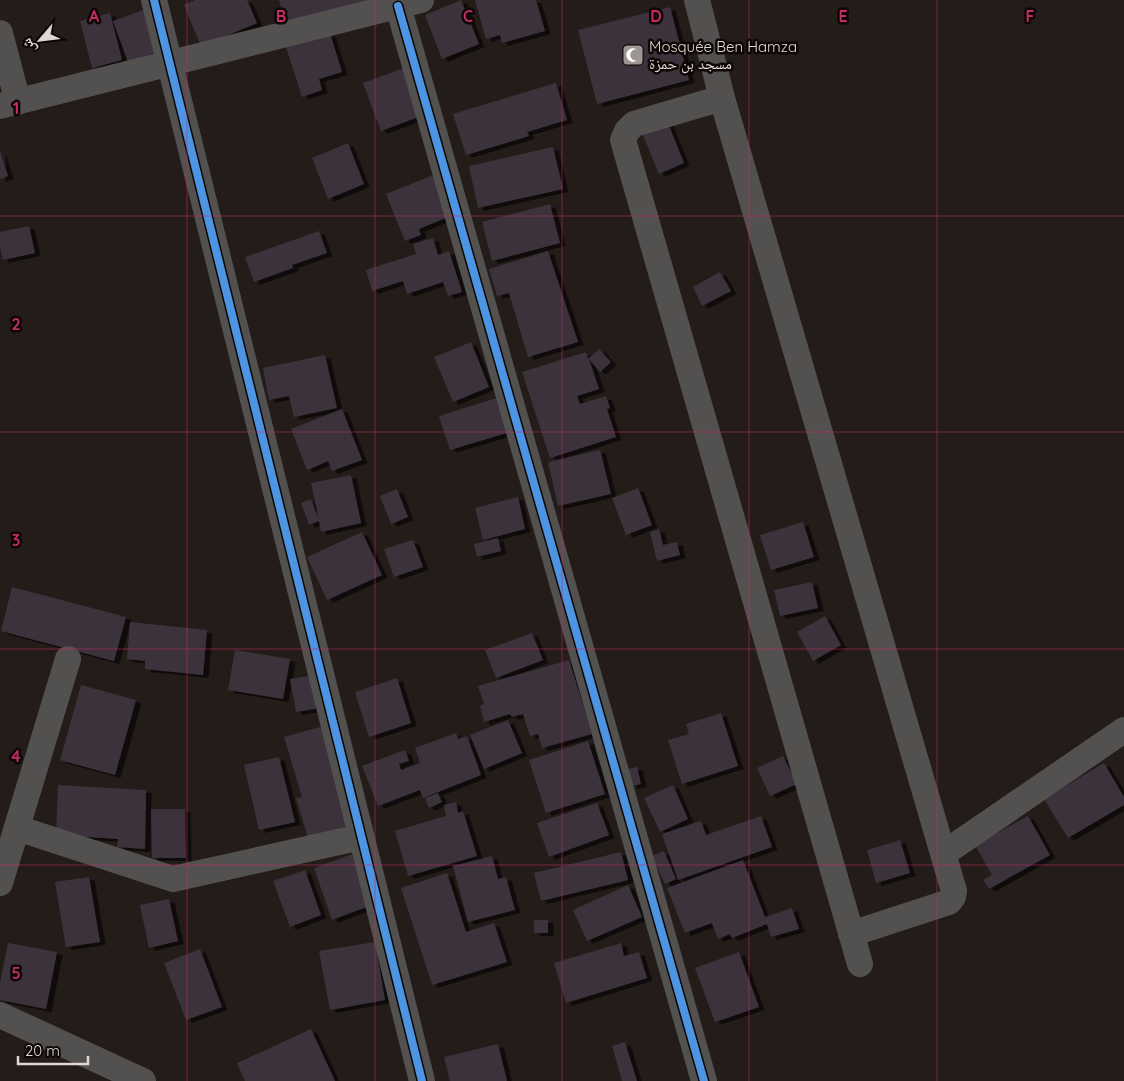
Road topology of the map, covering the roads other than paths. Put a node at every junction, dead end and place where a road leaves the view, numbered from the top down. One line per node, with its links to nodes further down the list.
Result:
1 (154, 0): 5 (street)
2 (697, 0): 6 (street)
3 (392, 4): 5 (street); 19 (street)
4 (0, 33): 7 (street)
5 (170, 63): 7 (street); 11 (street)
6 (722, 98): 12 (street); 14 (street)
7 (9, 104)
8 (68, 659): 10 (street)
9 (1124, 730): 12 (street)
10 (17, 828): 11 (street); 13 (street)
11 (361, 837): 18 (street)
12 (943, 854): 14 (street)
13 (0, 884)
14 (851, 934): 15 (street)
15 (860, 964)
16 (0, 1015): 17 (street)
17 (143, 1081)
18 (422, 1081)
19 (704, 1081)

